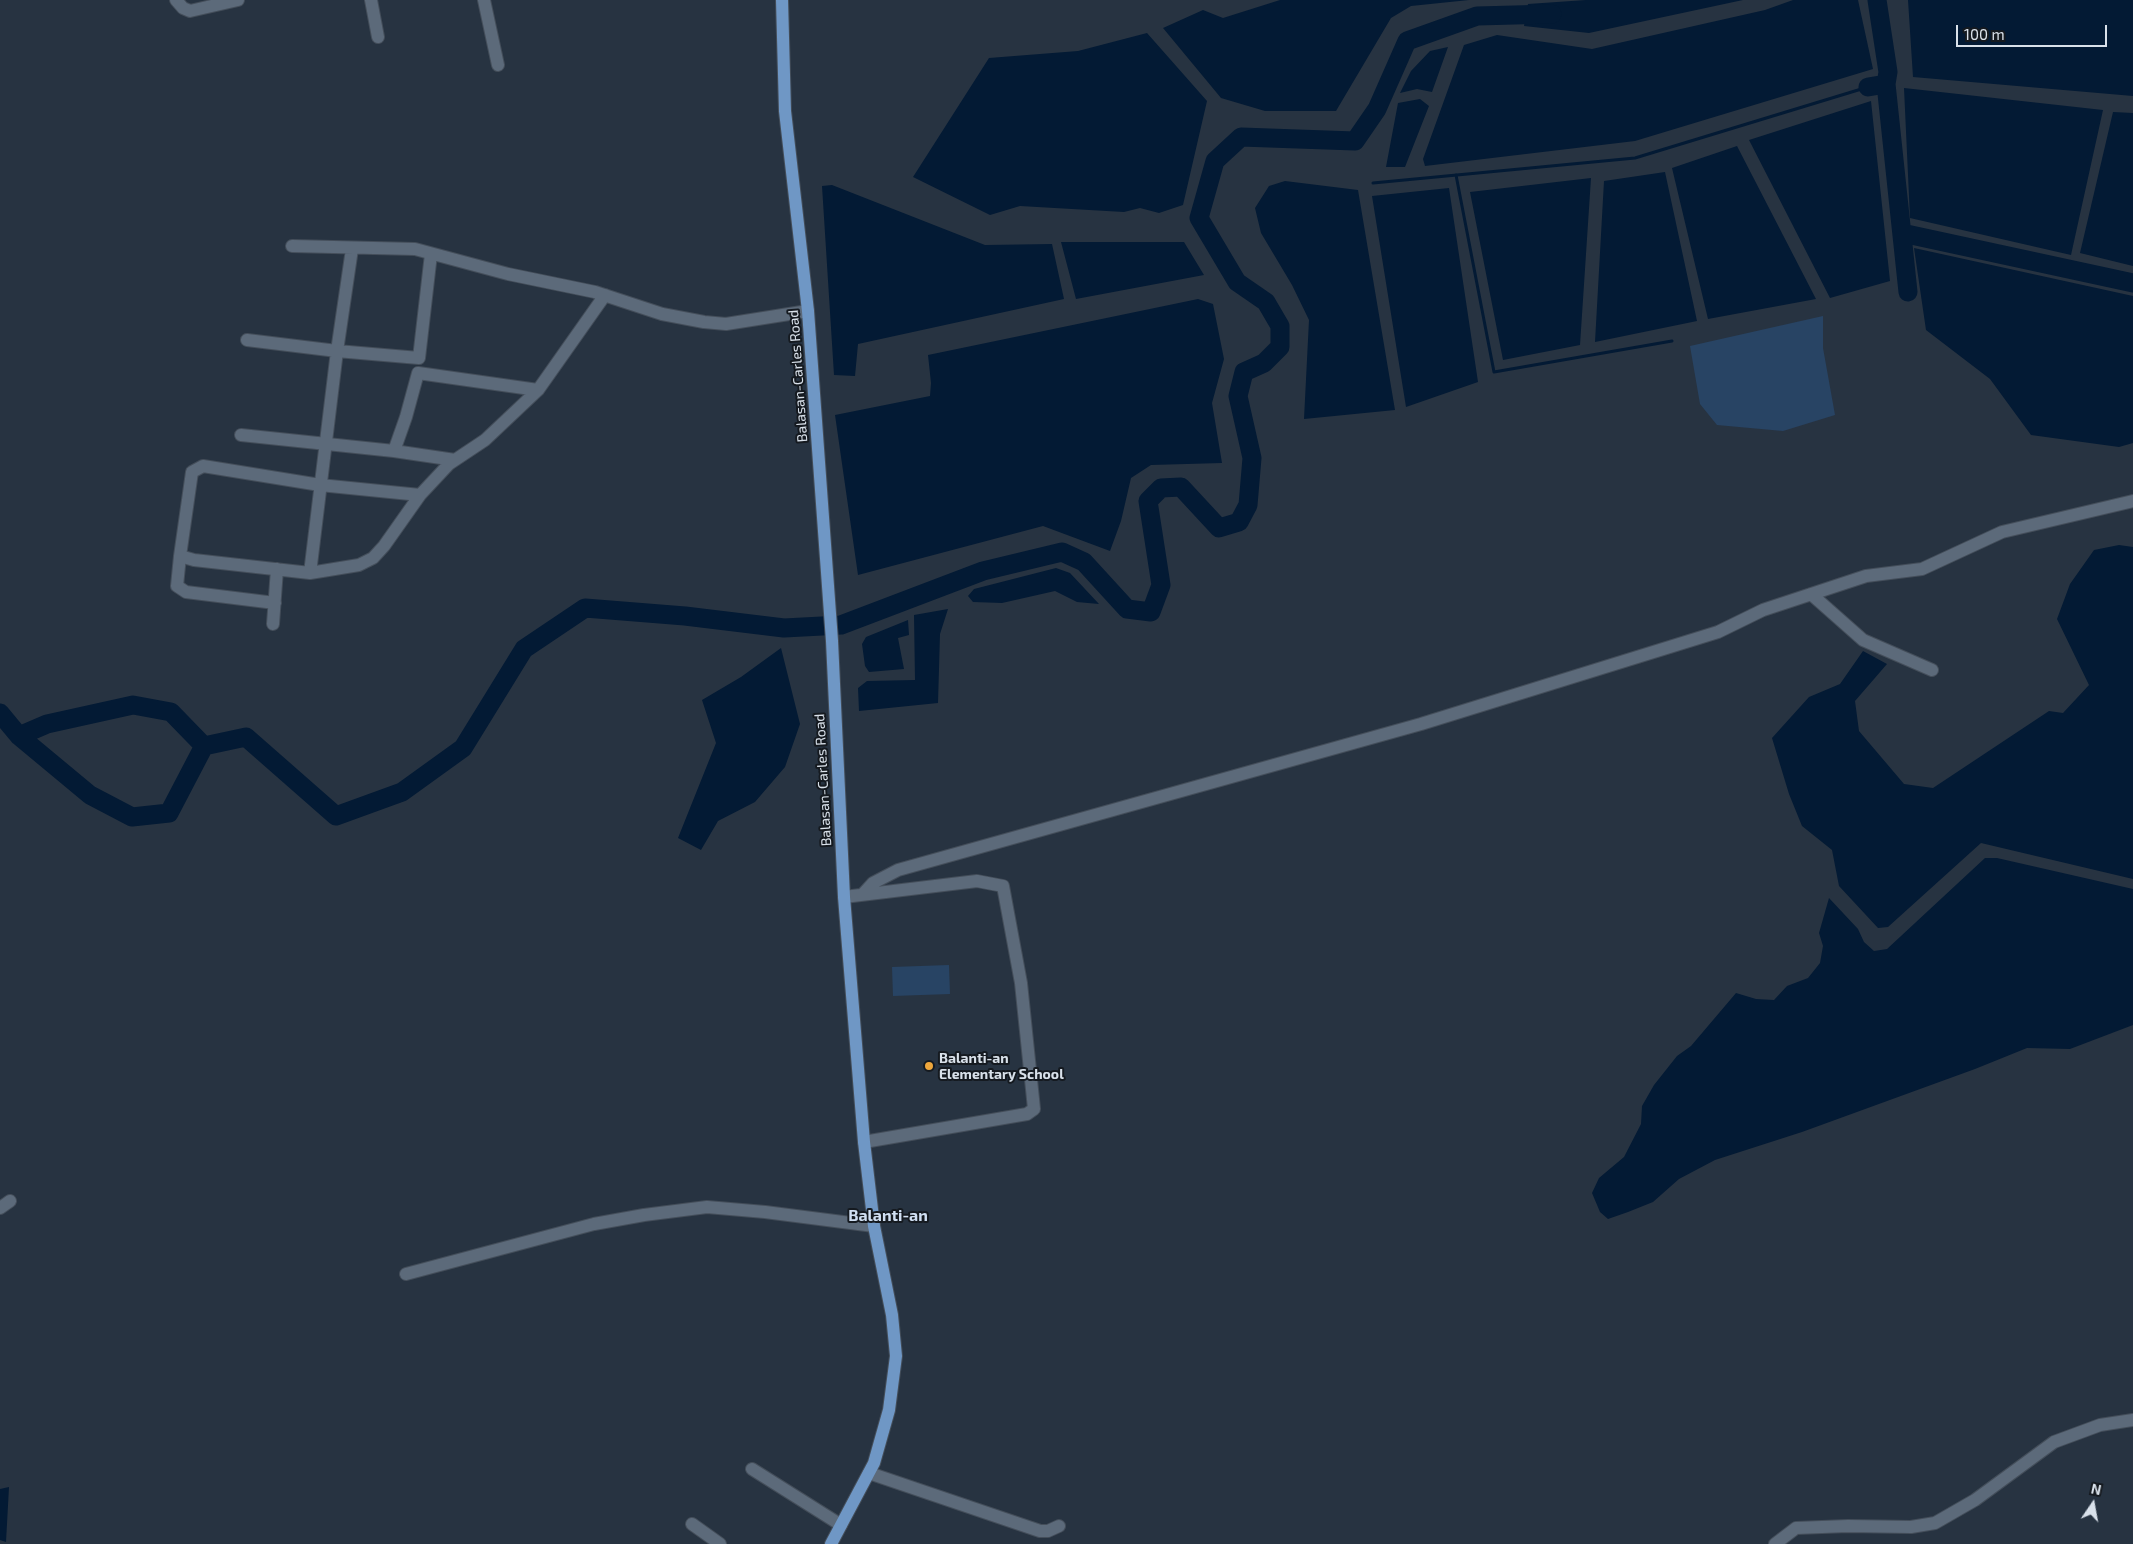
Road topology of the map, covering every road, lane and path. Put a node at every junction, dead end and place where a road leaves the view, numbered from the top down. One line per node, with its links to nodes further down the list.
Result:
1 (176, 0): 6 (street)
2 (238, 0): 6 (street)
3 (371, 0): 7 (street)
4 (484, 0): 8 (street)
5 (782, 0): 13 (main road, Balasan-Carles Road)
6 (220, 2)
7 (378, 37)
8 (498, 65)
9 (292, 246): 10 (street)
10 (352, 248): 11 (street); 15 (street)
11 (431, 254): 12 (street); 16 (street)
12 (605, 295): 13 (street); 18 (street)
13 (808, 311): 34 (main road, Balasan-Carles Road)
14 (247, 340): 15 (street)
15 (337, 350): 16 (street); 20 (street)
16 (419, 358): 17 (street)
17 (418, 373): 18 (street); 21 (street)
18 (538, 390): 22 (street)
19 (240, 435): 20 (street)
20 (325, 444): 21 (street); 23 (street)
21 (394, 451): 22 (street)
22 (455, 460): 24 (street)
23 (320, 485): 24 (street); 26 (street); 28 (street)
24 (420, 495): 28 (street)
25 (2133, 501): 29 (street)
26 (180, 556): 27 (street); 30 (street)
27 (277, 570): 28 (street); 30 (street)
28 (310, 573)
29 (1811, 594): 32 (street); 33 (street)
30 (275, 603): 31 (street)
31 (273, 624)
32 (1932, 670)
33 (863, 894): 34 (street); 35 (street)
34 (844, 896): 35 (main road, Balasan-Carles Road)
35 (864, 1142): 36 (main road, Balasan-Carles Road)
36 (874, 1226): 37 (street); 40 (main road, Balasan-Carles Road)
37 (406, 1274)
38 (2133, 1420): 46 (street)
39 (752, 1470): 42 (street)
40 (869, 1473): 42 (main road, Balasan-Carles Road); 43 (street)
41 (692, 1524): 44 (street)
42 (841, 1525): 45 (main road, Balasan-Carles Road)
43 (1059, 1526)
44 (720, 1544)
45 (831, 1544)
46 (1775, 1544)

